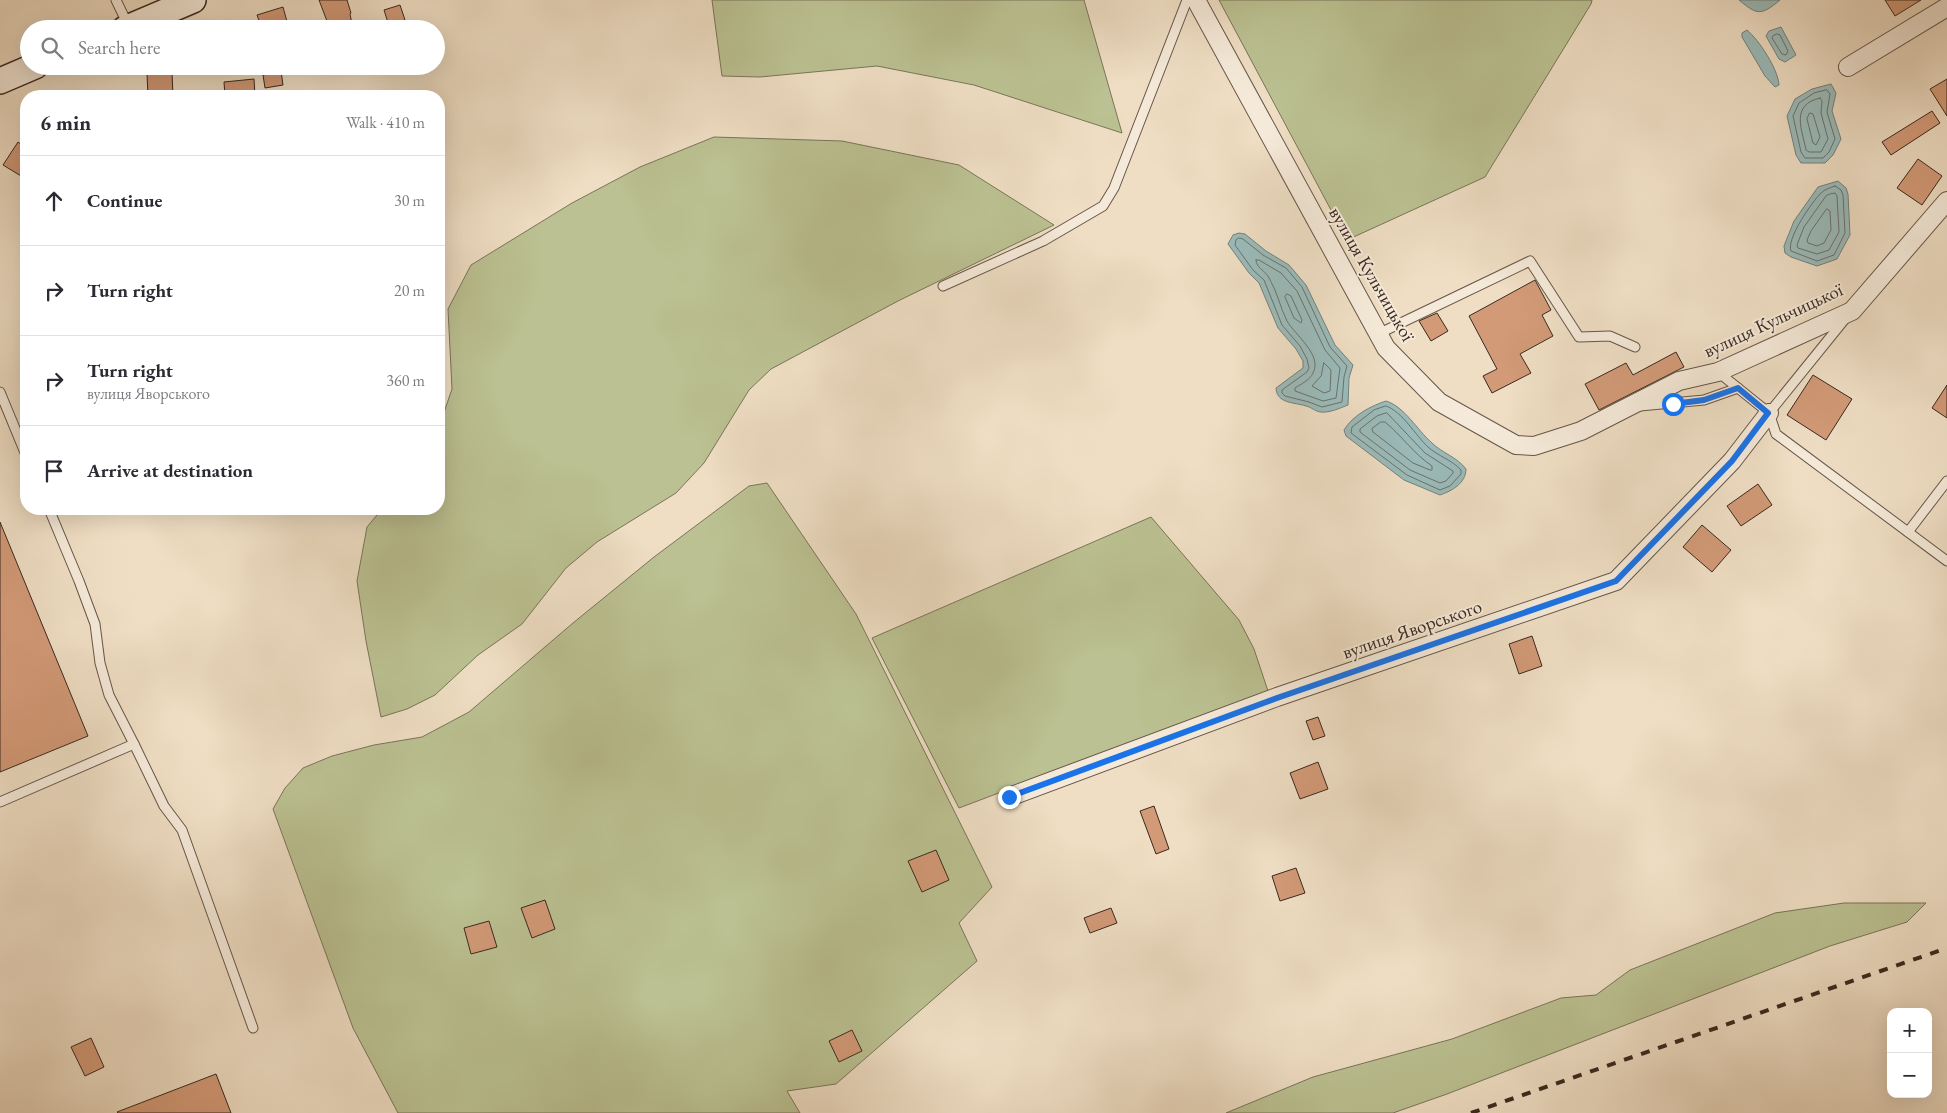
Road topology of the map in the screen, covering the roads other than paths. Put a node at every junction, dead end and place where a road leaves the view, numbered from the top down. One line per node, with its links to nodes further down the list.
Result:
1 (116, 0): 6 (lane)
2 (193, 0): 7 (main road)
3 (1188, 0): 12 (lane)
4 (1196, 0): 14 (street, вулиця Кульчицької)
5 (1947, 7): 8 (street)
6 (124, 20)
7 (146, 20)
8 (1848, 67)
9 (20, 72): 10 (main road)
10 (0, 81)
11 (1947, 201): 13 (street, вулиця Кульчицької)
12 (943, 286)
13 (1852, 311): 16 (street, вулиця Кульчицької); 20 (lane)
14 (1378, 334): 15 (lane); 19 (street, вулиця Кульчицької)
15 (1635, 347)
16 (1718, 372): 17 (lane); 19 (street, вулиця Кульчицької)
17 (1738, 388): 19 (lane); 20 (lane)
18 (0, 392): 21 (lane)
19 (1627, 407)
20 (1768, 413): 24 (lane); 27 (street, вулиця Яворського)
21 (20, 440)
22 (1947, 481): 24 (lane)
23 (52, 515): 26 (lane)
24 (1908, 532): 25 (lane)
25 (1947, 562)
26 (134, 744): 28 (lane); 29 (lane)
27 (1009, 797)
28 (0, 802)
29 (253, 1028)

